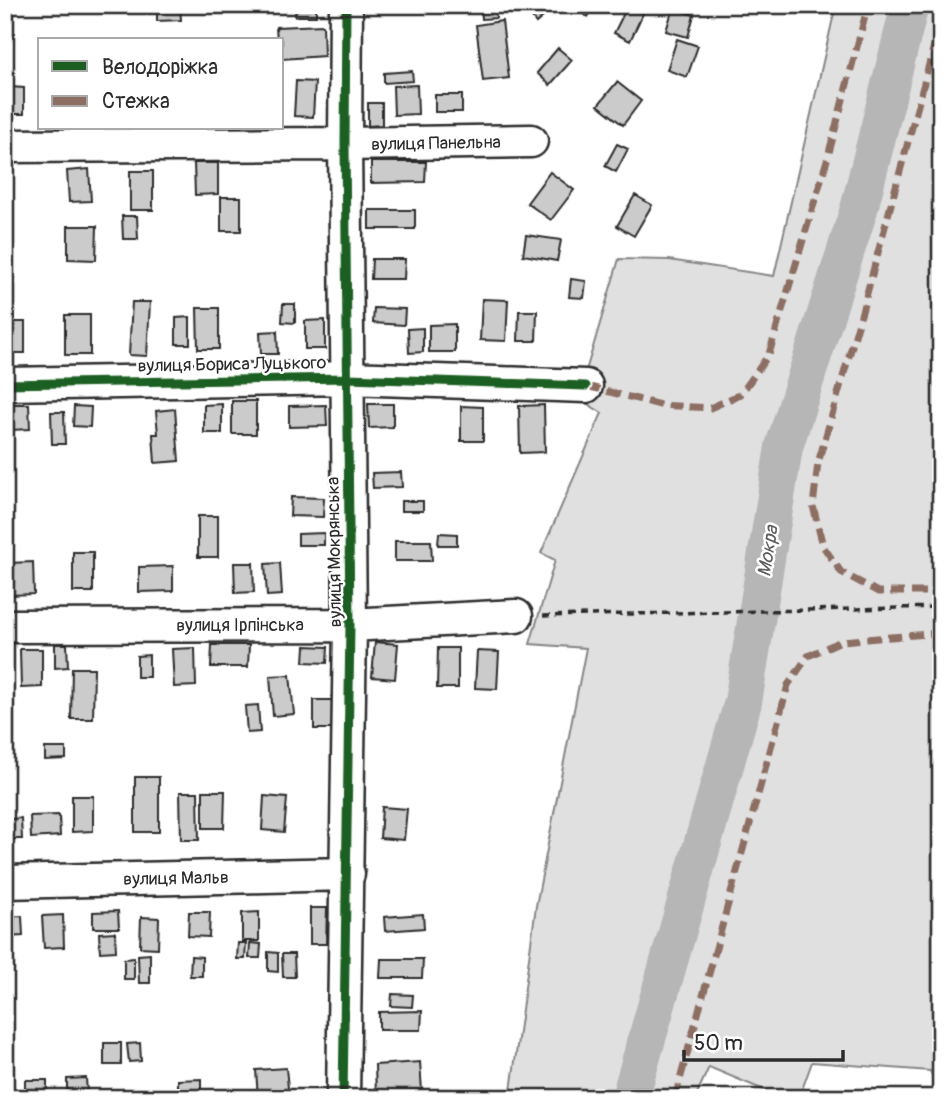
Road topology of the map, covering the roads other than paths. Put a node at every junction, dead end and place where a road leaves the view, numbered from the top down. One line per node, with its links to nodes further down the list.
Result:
1 (346, 5): 3 (street, вулиця Мокрянська)
2 (531, 141): 3 (street, вулиця Панельна)
3 (345, 144): 4 (street, вулиця Панельна); 5 (street, вулиця Мокрянська)
4 (5, 146)
5 (348, 378): 6 (street, вулиця Бориса Луцького); 7 (street, вулиця Бориса Луцького); 9 (street, вулиця Мокрянська)
6 (5, 384)
7 (586, 386)
8 (516, 617): 9 (street, вулиця Ірпінська)
9 (350, 625): 10 (street, вулиця Ірпінська); 11 (street, вулиця Мокрянська)
10 (5, 626)
11 (348, 874): 12 (street, вулиця Мальв); 13 (street, вулиця Мокрянська)
12 (5, 882)
13 (344, 1098)

